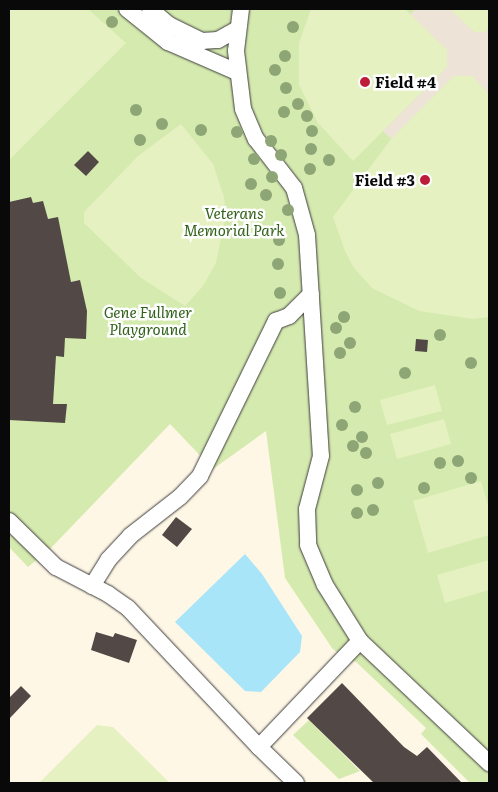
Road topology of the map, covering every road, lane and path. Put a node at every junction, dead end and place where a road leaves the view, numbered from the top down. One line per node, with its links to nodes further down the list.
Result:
1 (128, 9): 5 (lane)
2 (150, 9): 4 (lane)
3 (241, 9): 4 (lane)
4 (238, 29): 5 (lane)
5 (237, 72): 6 (lane)
6 (311, 294): 8 (lane); 9 (lane)
7 (9, 521): 8 (lane)
8 (92, 586): 10 (lane)
9 (360, 641): 10 (lane); 11 (lane)
10 (259, 747): 12 (lane)
11 (489, 763)
12 (296, 783)

